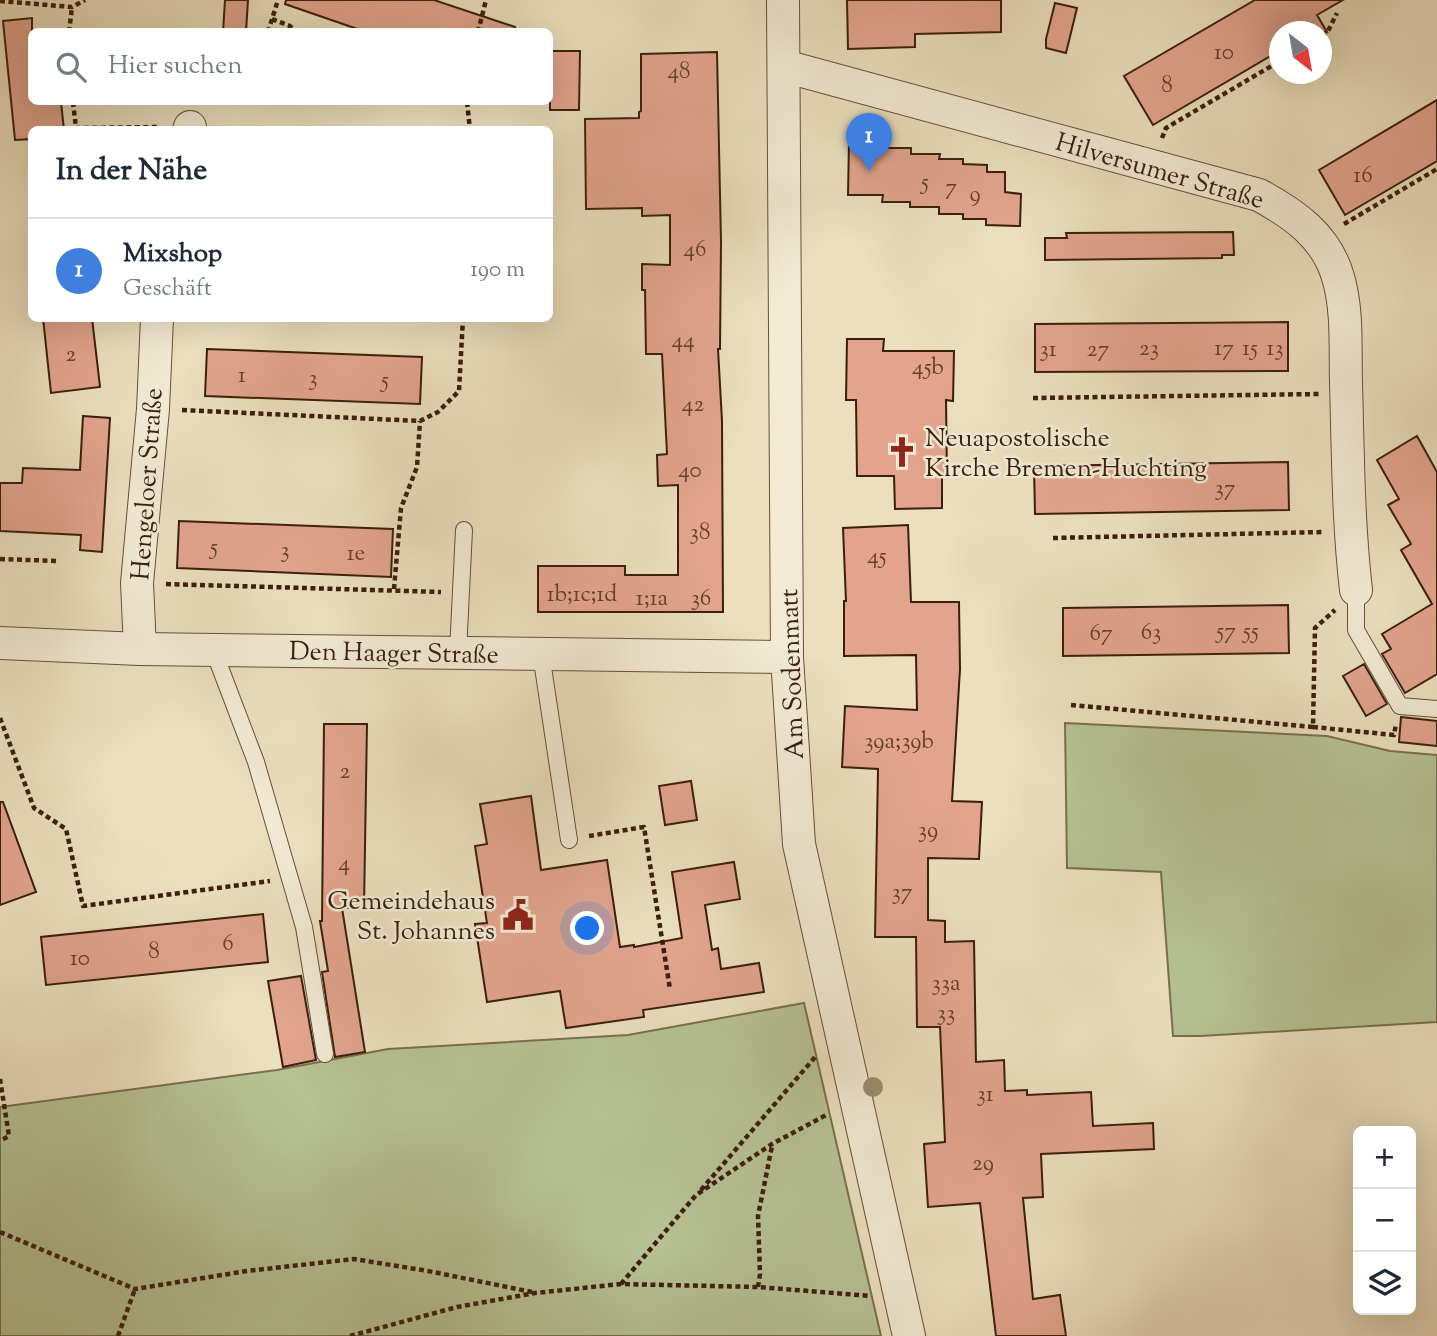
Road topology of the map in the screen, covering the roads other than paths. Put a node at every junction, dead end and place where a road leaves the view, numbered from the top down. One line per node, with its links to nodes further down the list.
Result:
1 (783, 0): 2 (street, Am Sodenmatt)
2 (784, 66): 5 (street, Hilversumer Straße); 11 (street, Am Sodenmatt)
3 (157, 322): 7 (street, Hengeloer Straße)
4 (464, 530): 9 (lane)
5 (1356, 590): 12 (lane, Hilversumer Straße)
6 (0, 643): 7 (street, Den Haager Straße)
7 (140, 649): 8 (street, Den Haager Straße)
8 (213, 649): 9 (street, Den Haager Straße); 14 (lane)
9 (458, 652): 10 (street, Den Haager Straße)
10 (541, 654): 11 (street, Den Haager Straße); 13 (lane)
11 (788, 657): 15 (street, Am Sodenmatt)
12 (1437, 709)
13 (569, 840)
14 (324, 1054)
15 (909, 1336)

